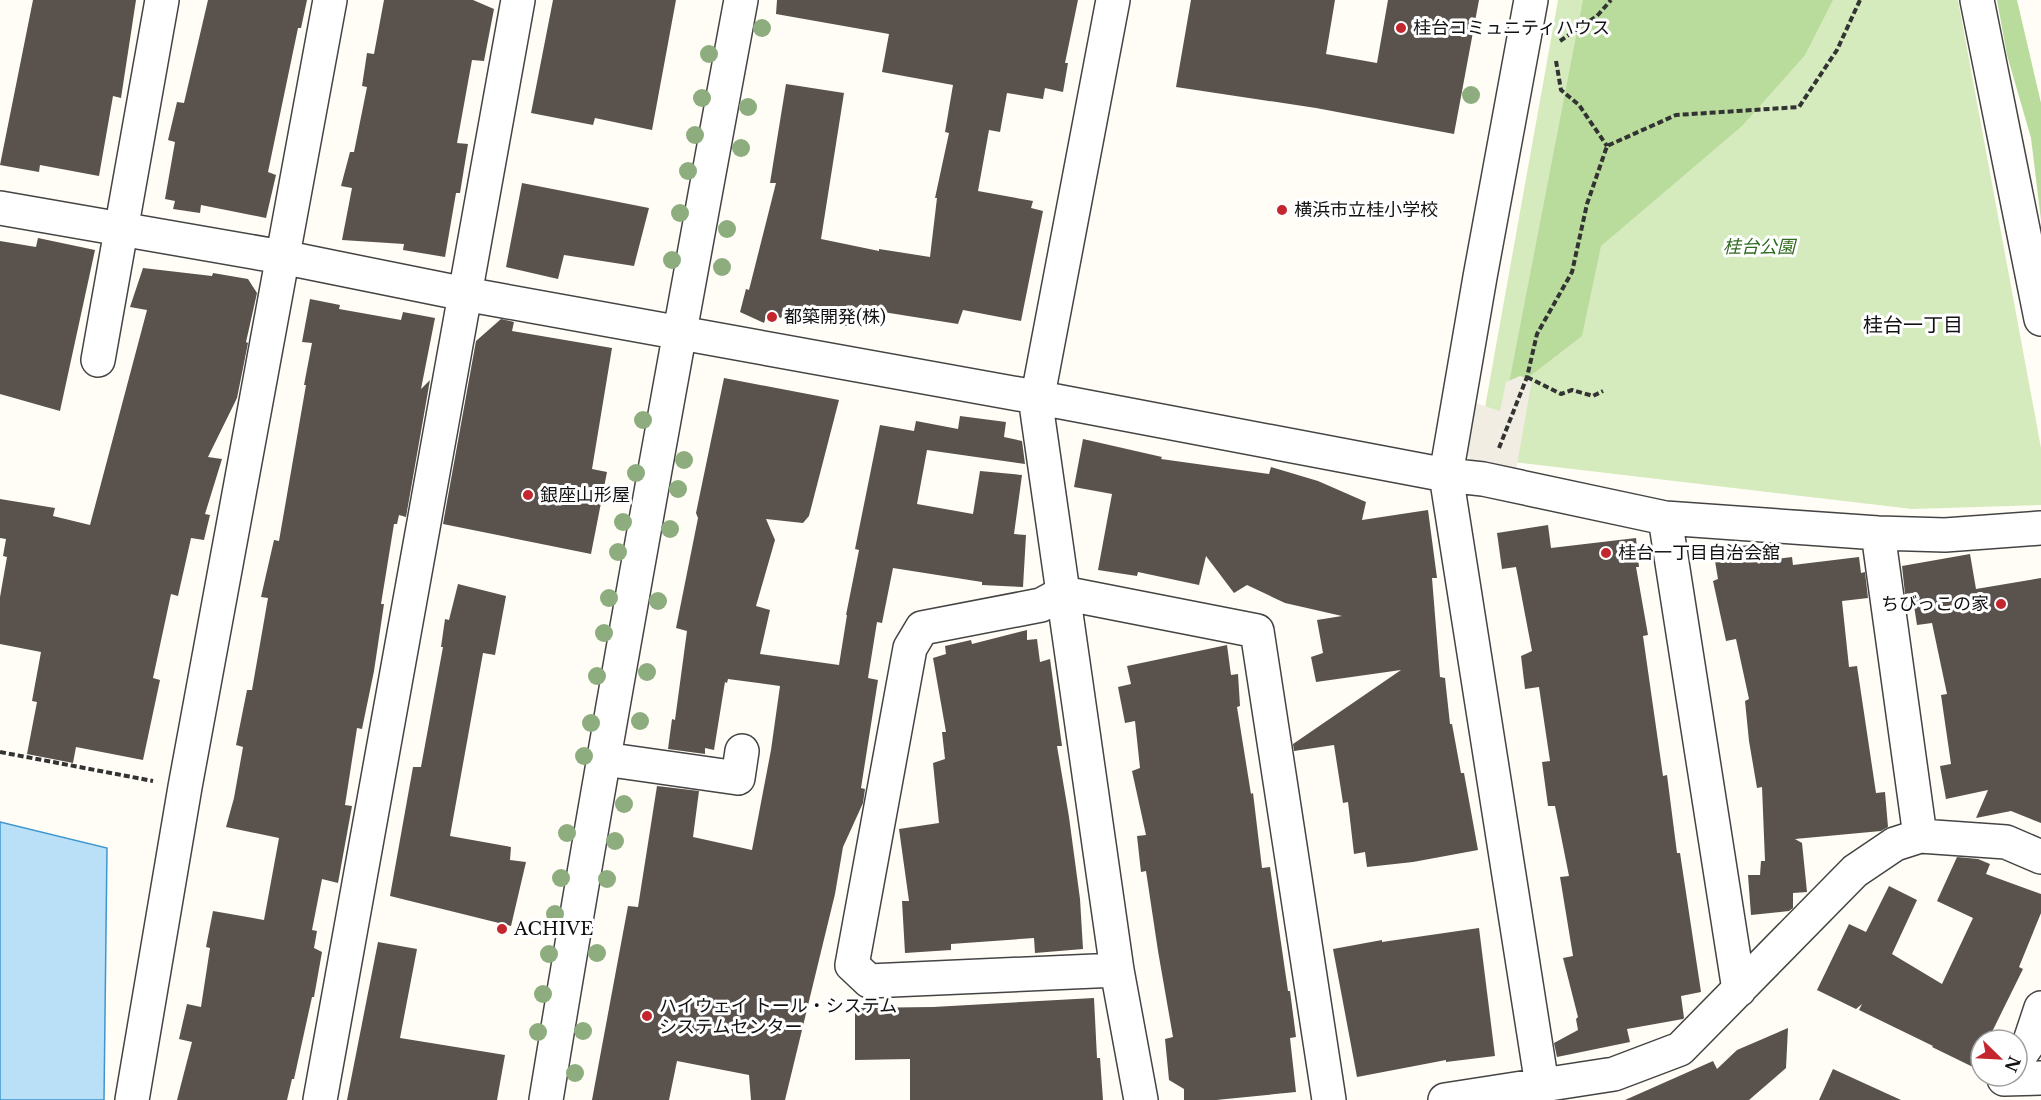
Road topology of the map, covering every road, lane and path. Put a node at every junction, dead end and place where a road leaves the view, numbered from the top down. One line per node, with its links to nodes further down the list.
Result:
1 (162, 0): 14 (street)
2 (330, 0): 15 (street)
3 (518, 0): 16 (street)
4 (741, 0): 18 (street)
5 (1113, 0): 22 (street)
6 (1531, 0): 24 (street)
7 (1611, 0): 10 (path)
8 (1860, 0): 12 (path)
9 (1977, 0): 17 (street)
10 (1558, 45)
11 (1554, 51): 12 (path)
12 (1607, 146): 20 (path)
13 (0, 208): 14 (street)
14 (120, 229): 15 (street); 19 (street)
15 (282, 257): 16 (street); 32 (street)
16 (465, 294): 18 (street); 41 (street)
17 (2041, 319)
18 (679, 334): 22 (street); 30 (street)
19 (98, 360)
20 (1527, 378): 21 (path); 23 (path)
21 (1603, 391)
22 (1035, 397): 24 (street); 28 (street)
23 (1491, 454)
24 (1446, 475): 25 (street); 39 (street)
25 (1665, 518): 27 (street); 36 (street)
26 (2041, 528): 27 (street)
27 (1878, 533): 33 (street)
28 (1063, 592): 35 (street); 35 (street); 44 (street)
29 (0, 753): 32 (path)
30 (604, 759): 31 (street); 42 (street)
31 (738, 777)
32 (185, 787): 40 (street)
33 (1920, 836): 34 (street); 36 (street)
34 (2041, 857)
35 (1117, 970): 43 (street)
36 (1739, 990): 39 (street)
37 (2041, 1008): 38 (street)
38 (2029, 1042)
39 (1542, 1085): 45 (street)
40 (132, 1100)
41 (320, 1100)
42 (546, 1100)
43 (1141, 1100)
44 (1329, 1100)
45 (1445, 1100)

